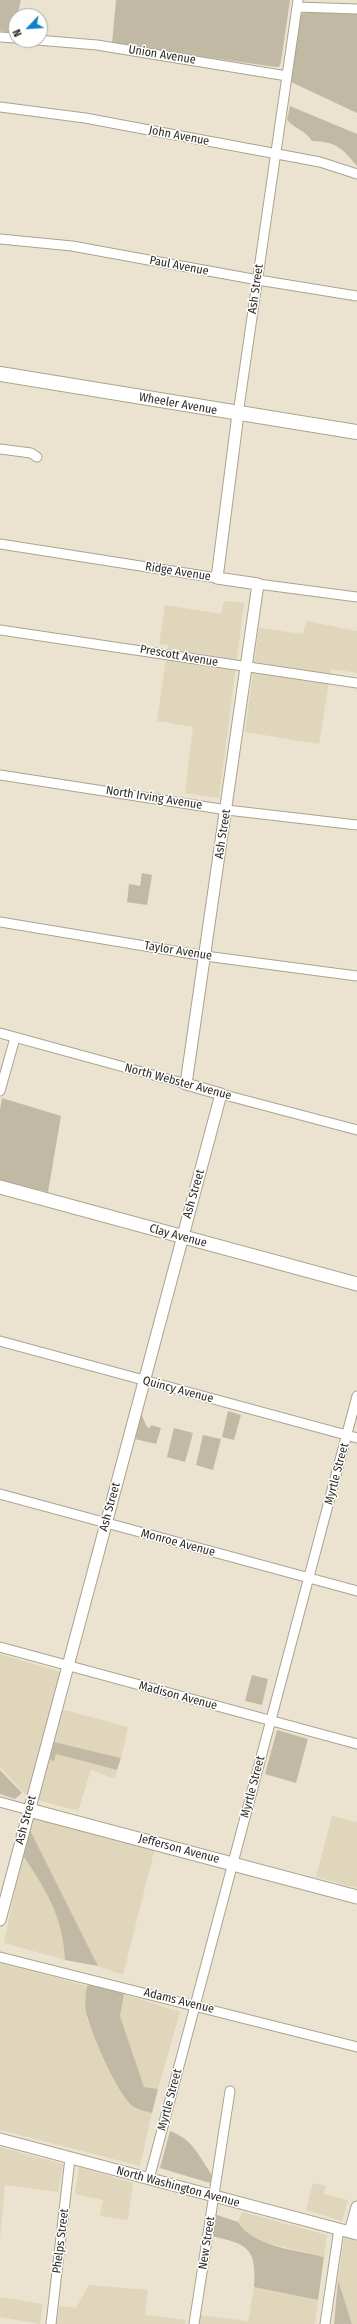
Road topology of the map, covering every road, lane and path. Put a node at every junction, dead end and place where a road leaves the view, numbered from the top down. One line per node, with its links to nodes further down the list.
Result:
1 (298, 3): 2 (street); 4 (street, Ash Street)
2 (357, 9)
3 (48, 41): 4 (street, Union Avenue)
4 (287, 76): 6 (street, Ash Street)
5 (0, 107): 6 (street, John Avenue)
6 (275, 155): 7 (street, John Avenue); 9 (street, Ash Street)
7 (357, 174)
8 (0, 239): 9 (street, Paul Avenue)
9 (258, 280): 10 (street, Paul Avenue); 12 (street, Ash Street)
10 (357, 296)
11 (0, 374): 12 (main road, Wheeler Avenue)
12 (238, 414): 13 (main road, Wheeler Avenue); 17 (street, Ash Street)
13 (357, 432)
14 (0, 449): 15 (street)
15 (37, 457)
16 (0, 544): 17 (street, Ridge Avenue)
17 (217, 578): 18 (street, Ridge Avenue)
18 (258, 584): 19 (street, Ridge Avenue); 21 (street, Ash Street)
19 (357, 597)
20 (0, 630): 21 (street, Prescott Avenue)
21 (246, 668): 22 (street, Prescott Avenue); 24 (street, Ash Street)
22 (357, 683)
23 (0, 775): 24 (street, North Irving Avenue)
24 (227, 810): 25 (street, North Irving Avenue); 27 (street, Ash Street)
25 (357, 825)
26 (0, 922): 27 (street, Taylor Avenue)
27 (205, 956): 28 (street, Taylor Avenue); 31 (street, Ash Street)
28 (357, 976)
29 (0, 1033): 30 (street, North Webster Avenue)
30 (15, 1038): 31 (street, North Webster Avenue); 32 (street)
31 (186, 1084): 33 (street, North Webster Avenue)
32 (0, 1091)
33 (221, 1094): 34 (street, North Webster Avenue); 36 (street, Ash Street)
34 (357, 1130)
35 (0, 1186): 36 (main road, Clay Avenue)
36 (181, 1237): 37 (main road, Clay Avenue); 39 (street, Ash Street)
37 (357, 1284)
38 (0, 1341): 39 (street, Quincy Avenue)
39 (144, 1381): 41 (street, Quincy Avenue); 44 (street, Ash Street)
40 (357, 1396): 41 (street, Myrtle Street)
41 (347, 1436): 42 (street, Quincy Avenue); 45 (street, Myrtle Street)
42 (357, 1438)
43 (0, 1494): 44 (street, Monroe Avenue)
44 (105, 1524): 45 (street, Monroe Avenue); 48 (street, Ash Street)
45 (309, 1578): 46 (street, Monroe Avenue); 49 (street, Myrtle Street)
46 (357, 1591)
47 (0, 1647): 48 (street, Madison Avenue)
48 (68, 1667): 49 (street, Madison Avenue); 52 (street, Ash Street)
49 (271, 1720): 50 (street, Madison Avenue); 53 (street, Myrtle Street)
50 (357, 1744)
51 (0, 1802): 52 (street, Jefferson Avenue)
52 (29, 1810): 53 (main road, Jefferson Avenue); 55 (street, Ash Street)
53 (233, 1863): 54 (main road, Jefferson Avenue); 57 (street, Myrtle Street)
54 (357, 1897)
55 (0, 1920)
56 (0, 1957): 57 (street, Adams Avenue)
57 (195, 2006): 58 (street, Adams Avenue); 62 (street, Myrtle Street)
58 (357, 2047)
59 (230, 2091): 63 (street, New Street)
60 (0, 2139): 61 (street, North Washington Avenue)
61 (70, 2158): 62 (street, North Washington Avenue); 67 (street, Phelps Street)
62 (149, 2179): 63 (street, North Washington Avenue)
63 (214, 2196): 65 (street, North Washington Avenue); 68 (street, New Street)
64 (357, 2207): 66 (street)
65 (339, 2229): 66 (street, North Washington Avenue); 69 (street)
66 (353, 2233)
67 (51, 2324)
68 (194, 2324)
69 (325, 2324)

